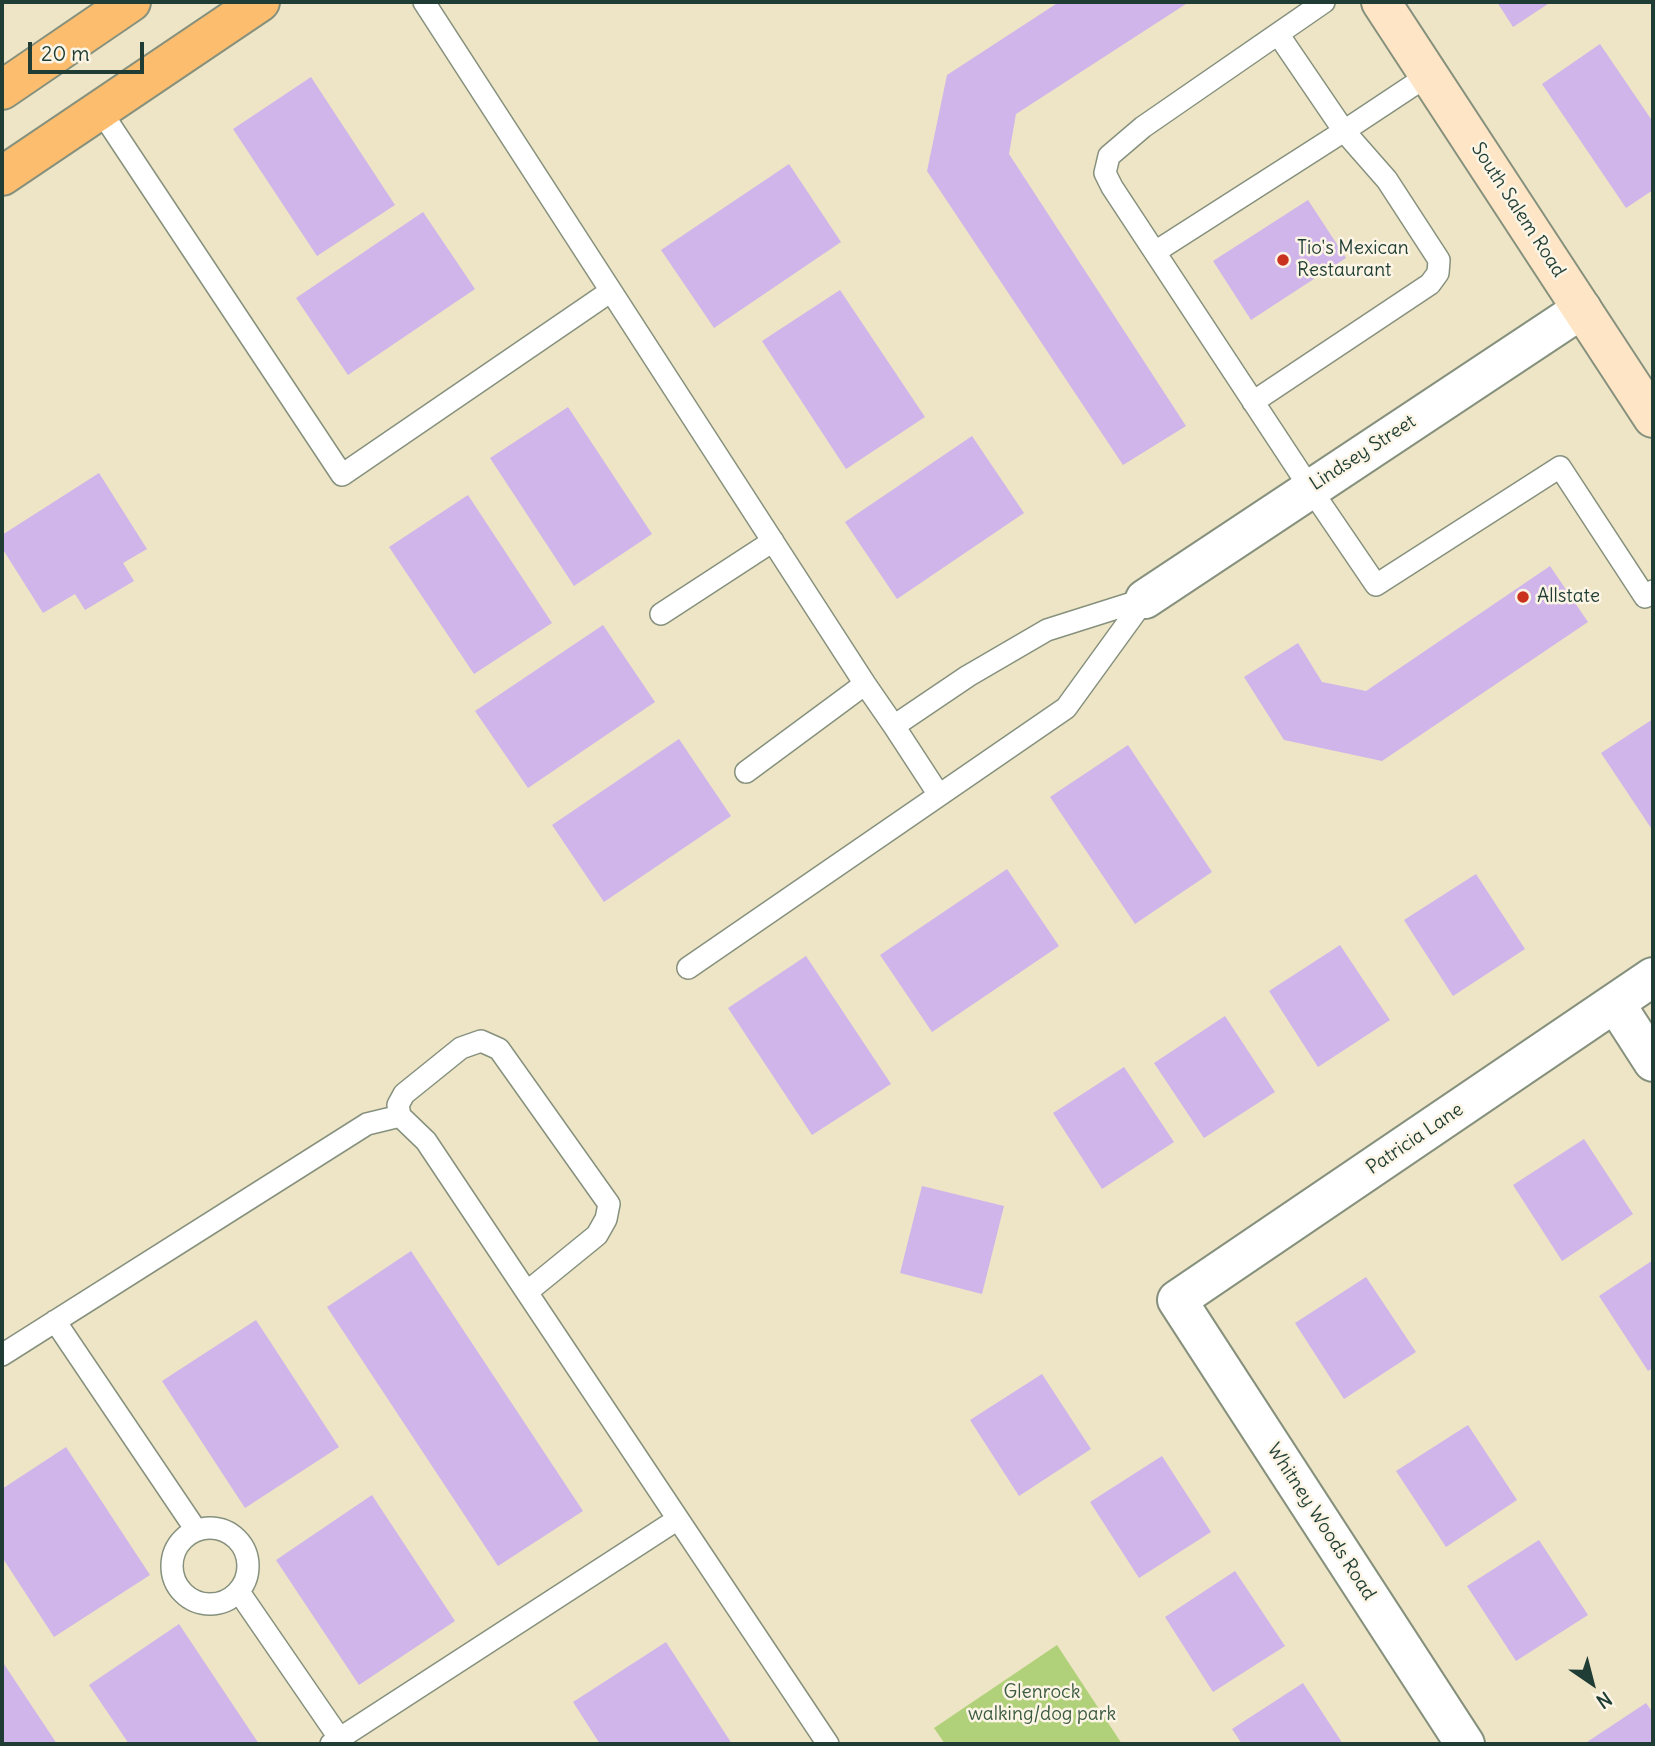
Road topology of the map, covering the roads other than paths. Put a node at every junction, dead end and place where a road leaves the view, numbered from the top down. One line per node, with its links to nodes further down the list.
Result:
1 (131, 2): 8 (main road)
2 (260, 2): 9 (main road)
3 (424, 2): 13 (lane)
4 (1324, 2): 6 (lane)
5 (1381, 2): 7 (main road, South Salem Road)
6 (1278, 34): 10 (lane); 12 (lane)
7 (1430, 74): 10 (lane); 14 (main road, South Salem Road)
8 (2, 90)
9 (100, 110): 11 (main road); 13 (lane)
10 (1344, 131): 12 (lane); 15 (lane)
11 (2, 176)
12 (1155, 252): 15 (lane)
13 (611, 291): 18 (lane)
14 (1582, 309): 16 (main road, South Salem Road); 17 (street, Lindsey Street)
15 (1253, 402): 17 (lane)
16 (1653, 418)
17 (1310, 488): 19 (lane); 20 (street, Lindsey Street)
18 (773, 541): 21 (lane); 22 (lane)
19 (1653, 591)
20 (1145, 599): 23 (lane); 25 (lane)
21 (661, 614)
22 (865, 684): 23 (lane); 24 (lane)
23 (894, 726): 25 (lane)
24 (746, 772)
25 (939, 795): 26 (lane)
26 (688, 968)
27 (1653, 977): 28 (street, Patricia Lane)
28 (1615, 1003): 29 (street); 32 (street, Patricia Lane)
29 (1653, 1062)
30 (400, 1116): 31 (lane); 31 (lane); 33 (lane)
31 (527, 1292): 35 (lane)
32 (1177, 1300): 40 (street, Whitney Woods Road)
33 (55, 1321): 34 (lane); 36 (lane)
34 (2, 1355)
35 (678, 1519): 38 (lane); 39 (lane)
36 (196, 1531): 37 (lane); 37 (lane)
37 (239, 1592): 38 (lane)
38 (336, 1741)
39 (828, 1744)
40 (1465, 1744)

